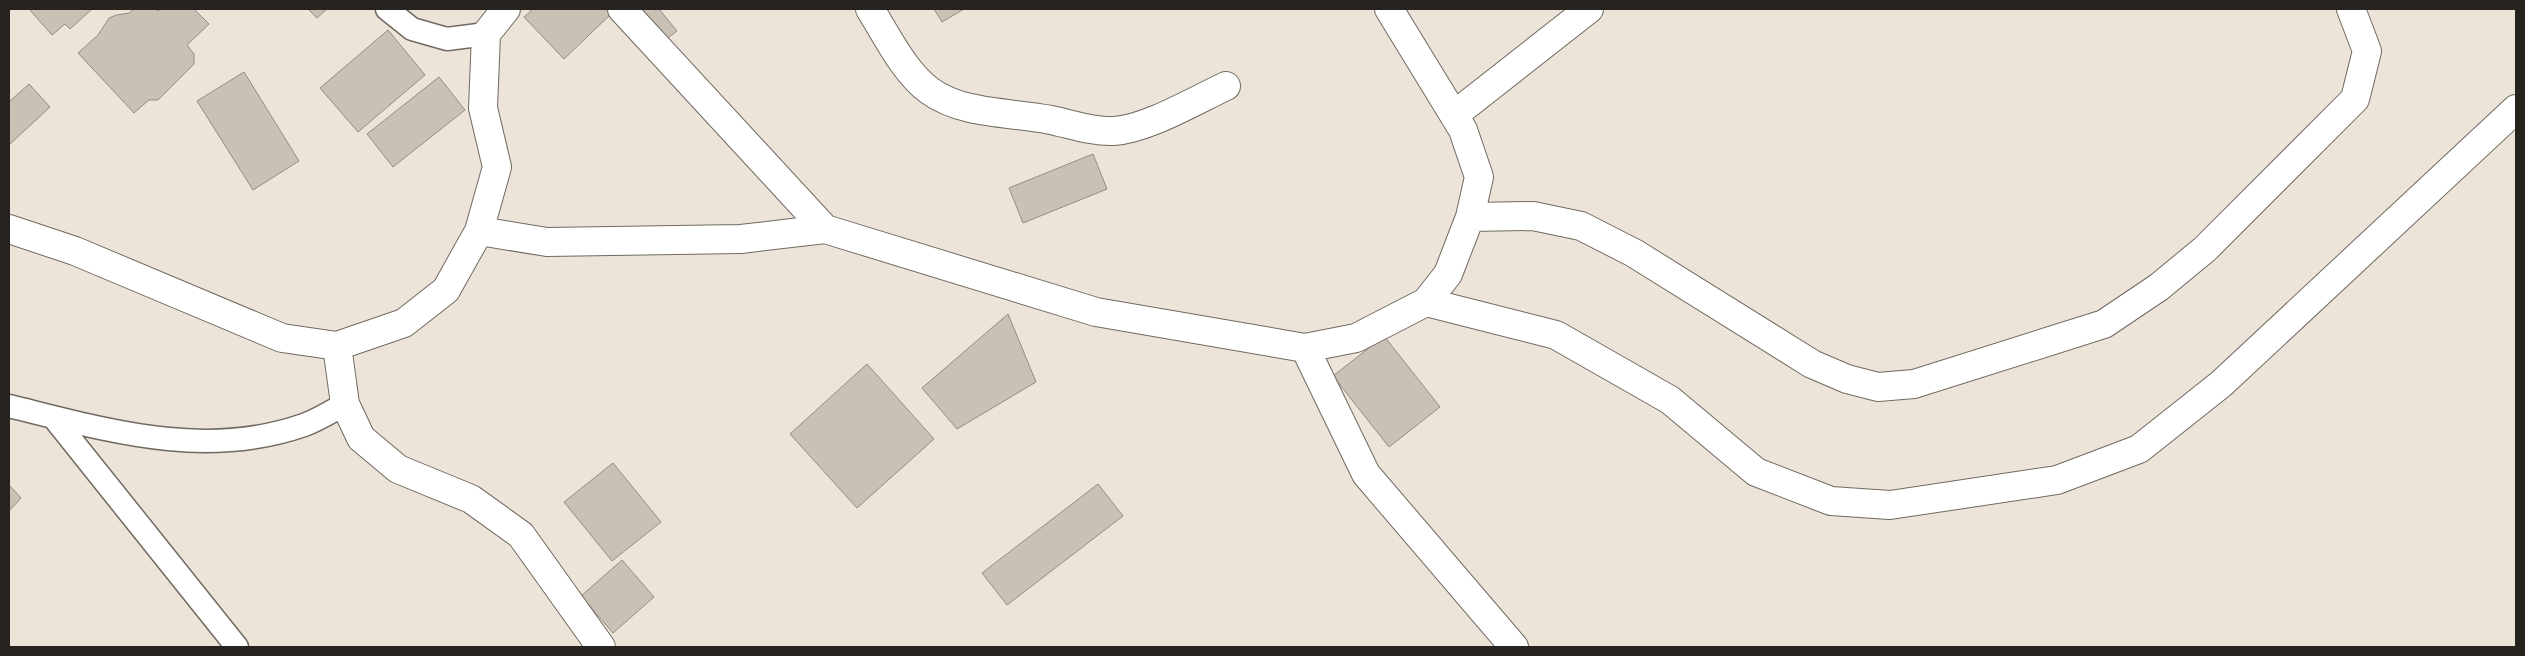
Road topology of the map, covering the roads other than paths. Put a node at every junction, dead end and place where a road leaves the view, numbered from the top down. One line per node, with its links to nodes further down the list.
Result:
1 (387, 9): 8 (lane)
2 (506, 9): 8 (street)
3 (622, 9): 14 (street)
4 (870, 9): 9 (street)
5 (1389, 9): 11 (street)
6 (1588, 9): 11 (street)
7 (2351, 9): 12 (street)
8 (486, 34): 15 (street)
9 (1226, 86)
10 (2516, 109): 16 (street)
11 (1454, 114): 12 (street)
12 (1470, 217): 16 (street)
13 (9, 229): 17 (street)
14 (825, 229): 15 (street); 18 (street)
15 (479, 231): 17 (street)
16 (1426, 302): 18 (street)
17 (337, 346): 19 (street)
18 (1305, 348): 24 (street)
19 (345, 404): 21 (lane); 23 (street)
20 (9, 406): 21 (lane)
21 (52, 417): 22 (lane)
22 (237, 647)
23 (601, 647)
24 (1514, 647)

